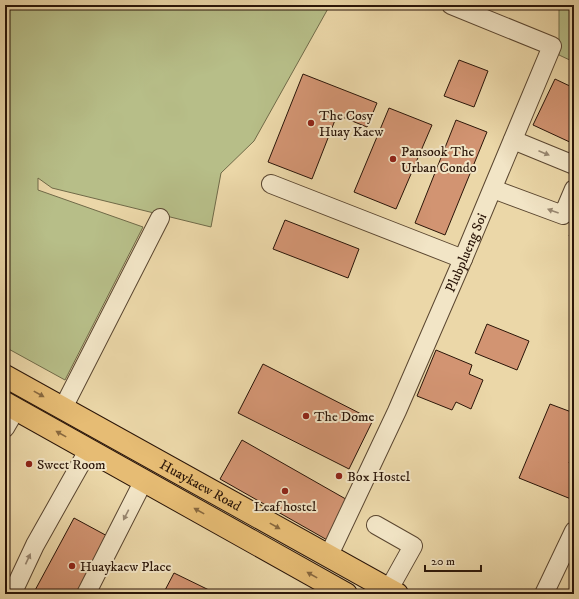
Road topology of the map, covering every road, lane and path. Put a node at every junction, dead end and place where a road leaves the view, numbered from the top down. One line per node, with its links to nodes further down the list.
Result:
1 (451, 5): 2 (street, Plubplueng Soi)
2 (514, 140): 3 (street, one-way to 3); 5 (street, Plubplueng Soi)
3 (574, 165)
4 (271, 184): 8 (street)
5 (493, 189): 6 (street, one-way to 5); 8 (street, Plubplueng Soi)
6 (574, 189)
7 (160, 218): 11 (street)
8 (464, 259): 17 (street, Plubplueng Soi)
9 (5, 376): 11 (main road, Huaykaew Road, one-way to 11)
10 (11, 406): 12 (street); 13 (main road, Huaykaew Road, one-way to 10)
11 (63, 408): 17 (main road, Huaykaew Road, one-way to 17)
12 (5, 428)
13 (89, 449): 14 (main road, Huaykaew Road); 19 (street, one-way to 13)
14 (144, 480): 20 (street, one-way to 20); 21 (main road, Huaykaew Road, one-way to 14)
15 (376, 525): 18 (street)
16 (574, 531): 22 (street)
17 (329, 556): 18 (main road, Huaykaew Road)
18 (393, 592)
19 (12, 594)
20 (86, 594)
21 (346, 594)
22 (544, 594)

